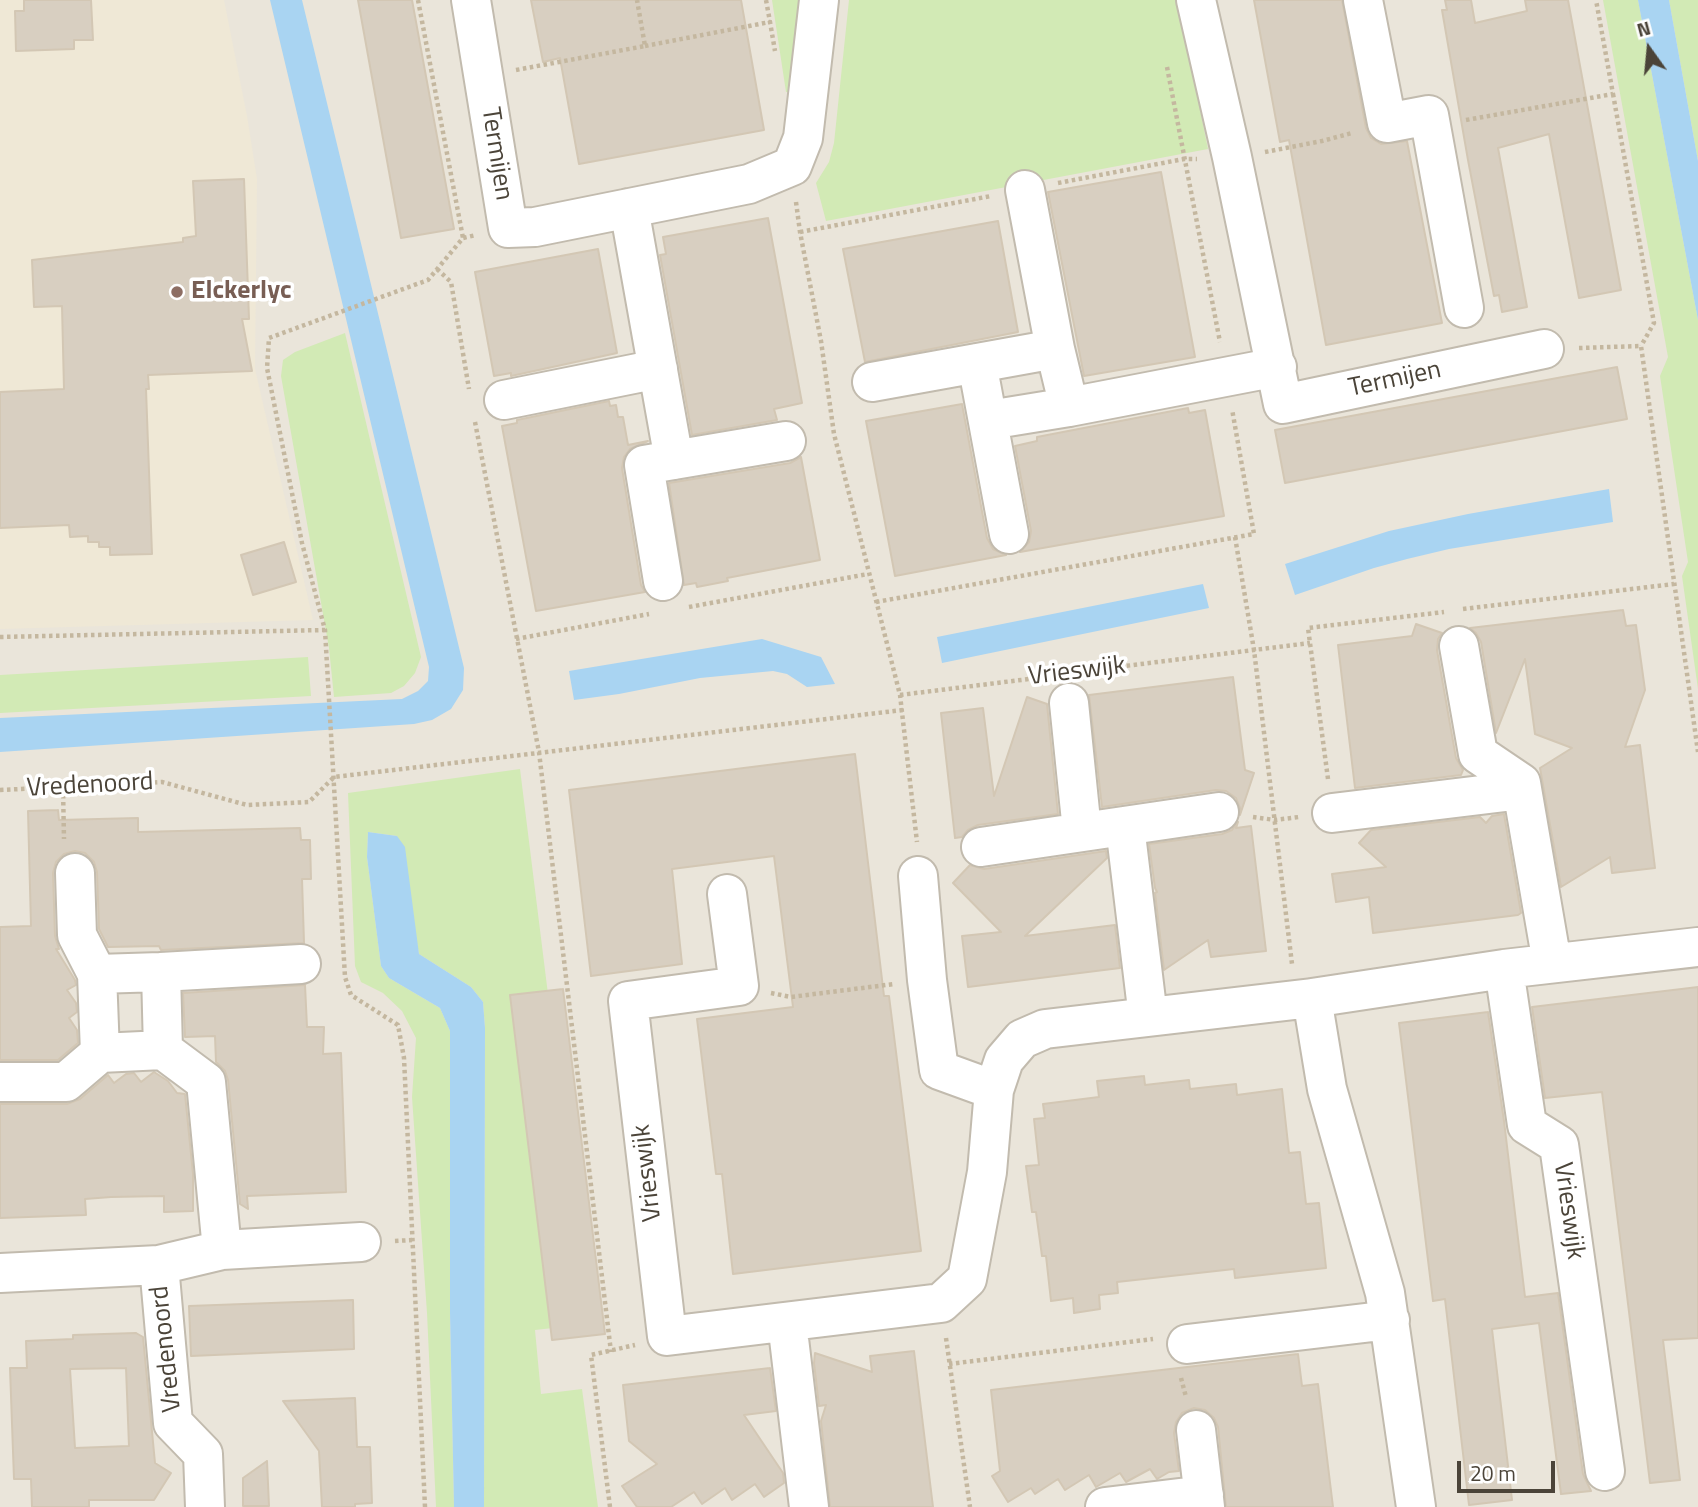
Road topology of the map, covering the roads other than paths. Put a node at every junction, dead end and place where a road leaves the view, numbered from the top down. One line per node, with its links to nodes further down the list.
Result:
1 (471, 0): 6 (street, Termijen)
2 (819, 0): 6 (street, Termijen)
3 (1196, 0): 11 (street, Termijen)
4 (1363, 0): 7 (street)
5 (1025, 190): 8 (street)
6 (629, 208): 12 (street)
7 (1464, 308)
8 (1055, 349): 10 (street); 15 (street)
9 (1544, 349): 11 (street, Termijen)
10 (977, 363): 13 (street); 16 (street)
11 (1277, 367): 15 (street)
12 (658, 369): 14 (street); 18 (street)
13 (872, 382)
14 (483, 403)
15 (1069, 407): 16 (street)
16 (989, 420): 19 (street)
17 (786, 441): 18 (street)
18 (674, 460): 20 (street)
19 (1009, 534)
20 (663, 581)
21 (1459, 646): 23 (street)
22 (1065, 684): 27 (street, Vrieswijk)
23 (1522, 790): 25 (street); 33 (street)
24 (1219, 812): 26 (street)
25 (1332, 813)
26 (1125, 826): 27 (street); 39 (street)
27 (1082, 831): 28 (street)
28 (981, 847)
29 (75, 873): 37 (street)
30 (918, 876): 43 (street)
31 (727, 894): 49 (street, Vrieswijk)
32 (1698, 947): 33 (street)
33 (1552, 963): 35 (street)
34 (301, 964): 36 (street)
35 (1504, 970): 38 (street); 52 (street, Vrieswijk)
36 (162, 972): 37 (street); 40 (street)
37 (97, 974): 41 (street)
38 (1304, 999): 39 (street); 48 (street)
39 (1148, 1017): 43 (street)
40 (163, 1050): 41 (street); 45 (street)
41 (100, 1053): 42 (street)
42 (0, 1082)
43 (994, 1090): 49 (street)
44 (361, 1242): 45 (street, Vredenoord)
45 (222, 1250): 46 (street, Vredenoord)
46 (159, 1265): 47 (street, Vredenoord); 55 (street, Vredenoord)
47 (0, 1273)
48 (1390, 1320): 50 (street); 57 (street)
49 (787, 1322): 56 (street)
50 (1184, 1361)
51 (1196, 1430): 53 (street)
52 (1605, 1471)
53 (1205, 1501): 54 (street)
54 (1122, 1506)
55 (205, 1507)
56 (809, 1507)
57 (1416, 1507)

